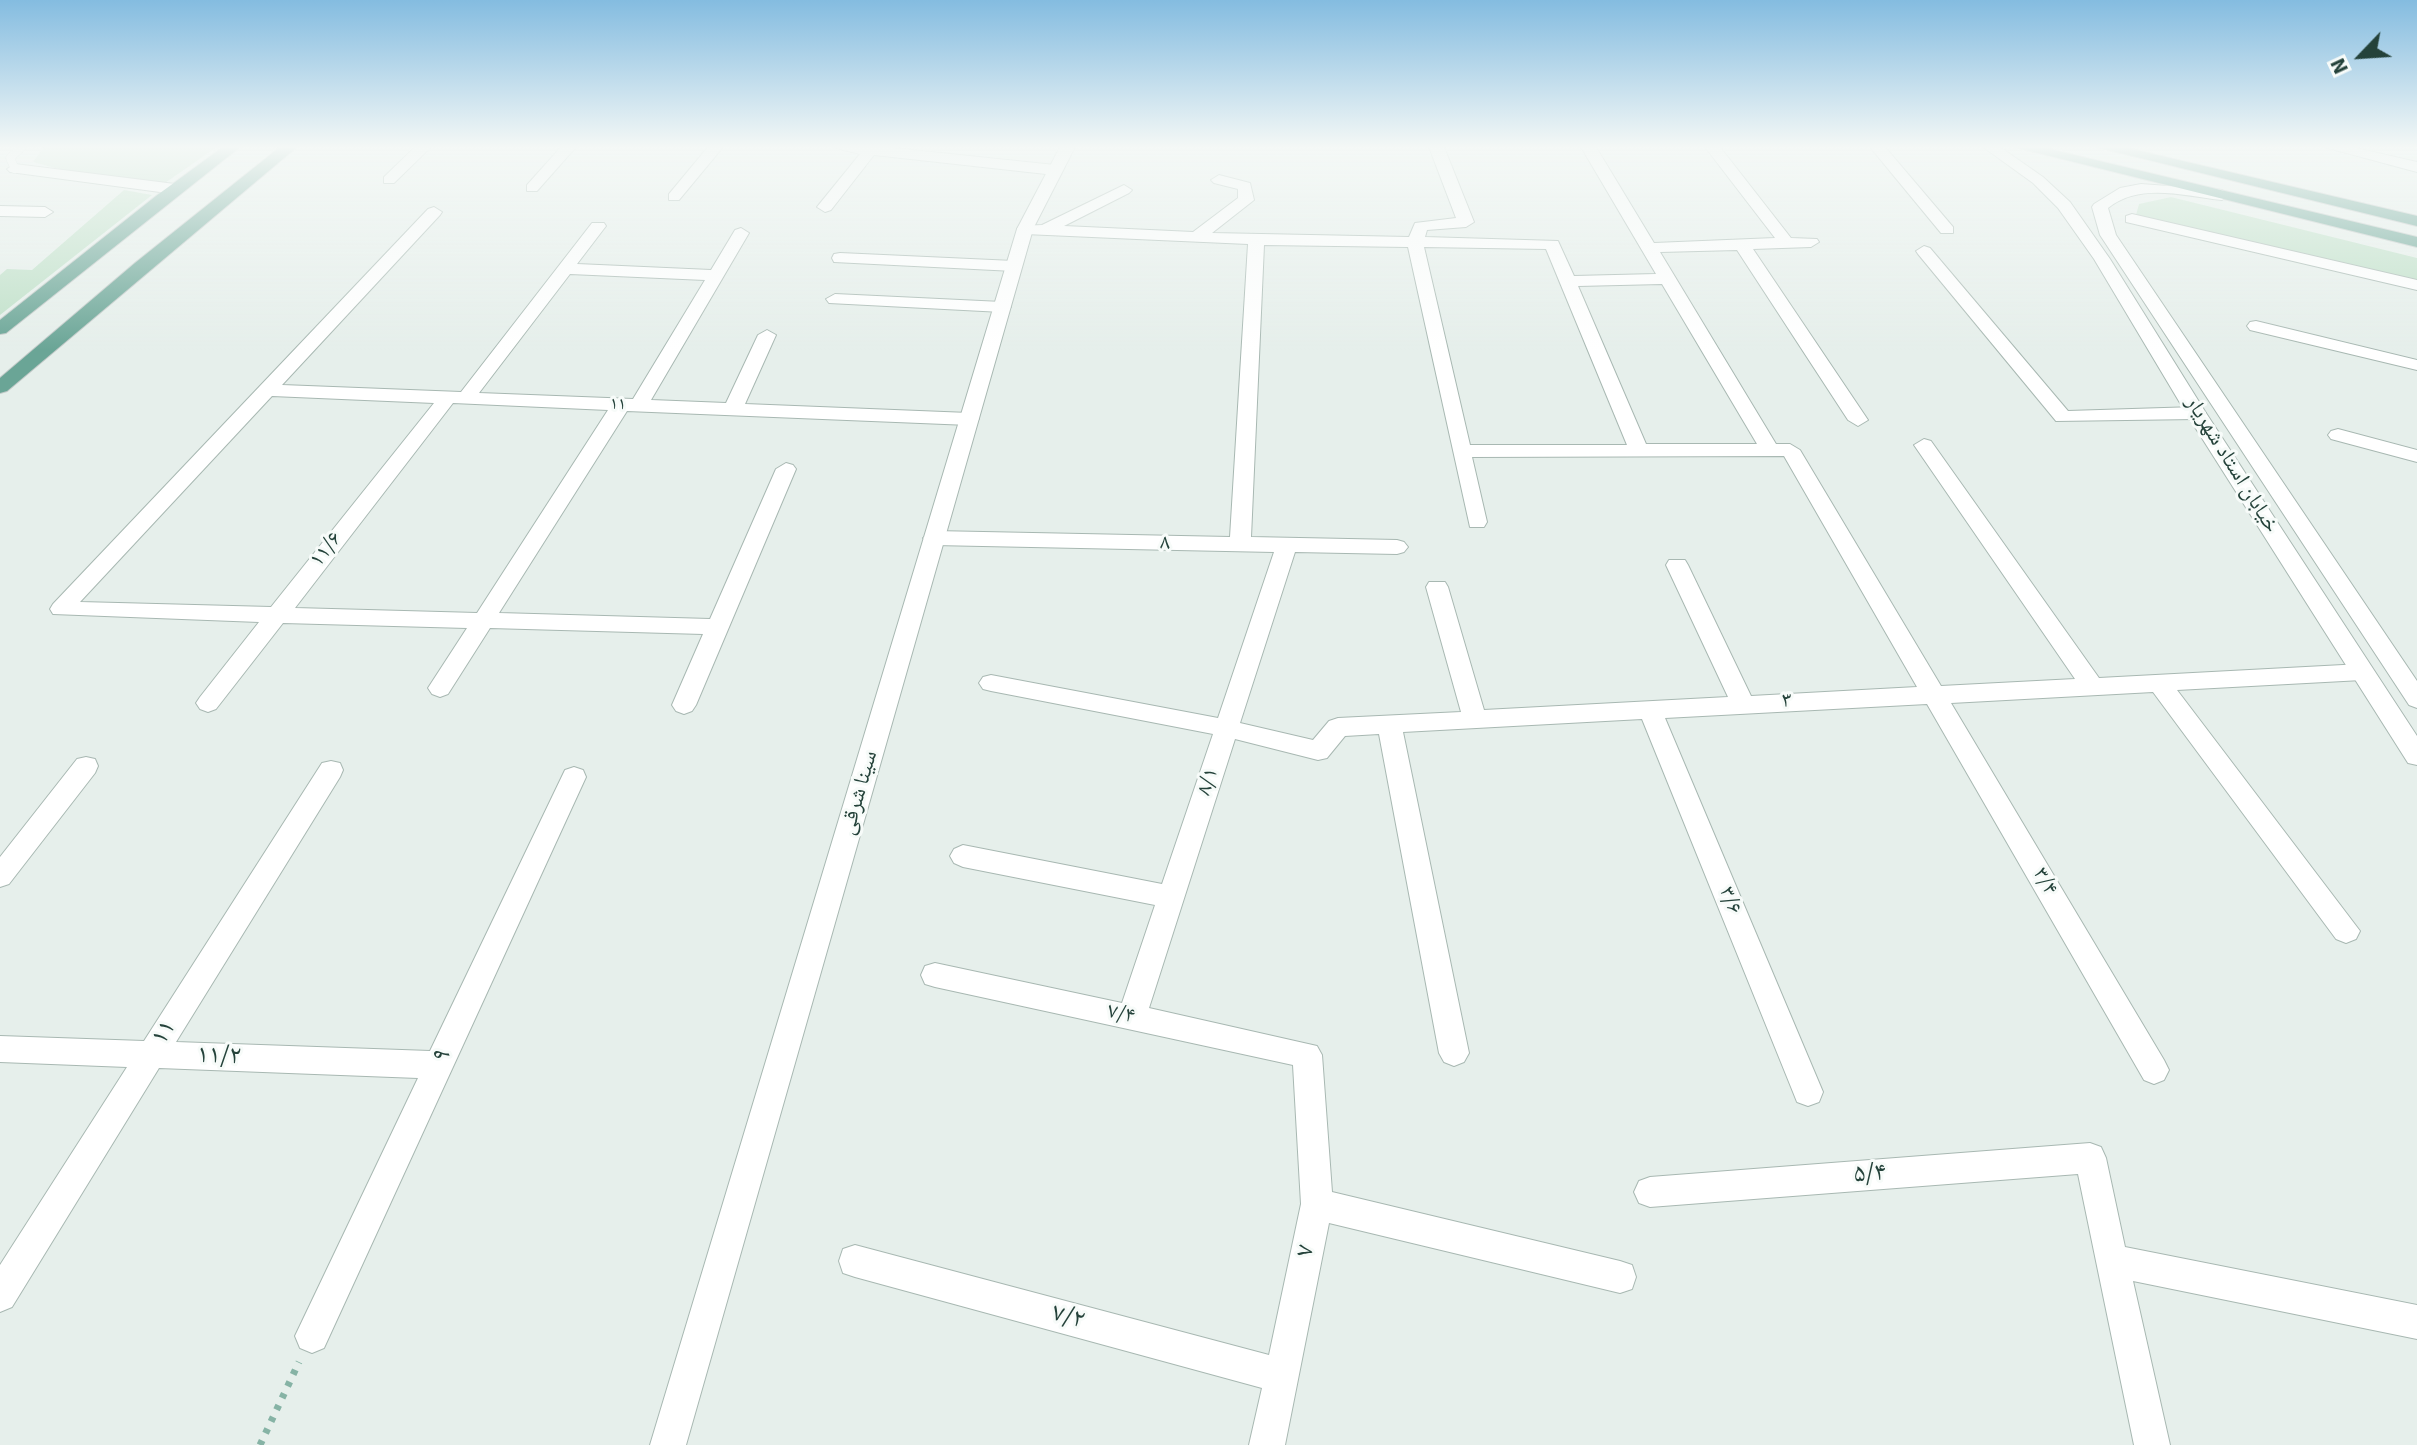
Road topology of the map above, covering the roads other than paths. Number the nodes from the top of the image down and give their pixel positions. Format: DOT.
graph roads {
  1 [pos="143,214"];
  2 [pos="204,214"];
  3 [pos="432,214"];
  4 [pos="1040,214"];
  5 [pos="1068,214"];
  6 [pos="1227,214"];
  7 [pos="1463,214"];
  8 [pos="1628,214"];
  9 [pos="1765,214"];
  10 [pos="1934,214"];
  11 [pos="2071,214"];
  12 [pos="2102,214"];
  13 [pos="2303,214"];
  14 [pos="2389,214"];
  15 [pos="2132,219"];
  16 [pos="2417,221"];
  17 [pos="598,226"];
  18 [pos="1035,229"];
  19 [pos="1947,230"];
  20 [pos="741,233"];
  21 [pos="1197,237"];
  22 [pos="1256,240"];
  23 [pos="1415,242"];
  24 [pos="1811,242"];
  25 [pos="2417,242"];
  26 [pos="1787,243"];
  27 [pos="1741,244"];
  28 [pos="1648,248"];
  29 [pos="1924,251"];
  30 [pos="840,258"];
  31 [pos="1014,266"];
  32 [pos="565,269"];
  33 [pos="716,275"];
  34 [pos="1667,279"];
  35 [pos="1568,281"];
  36 [pos="2417,285"];
  37 [pos="835,299"];
  38 [pos="1002,307"];
  39 [pos="2256,326"];
  40 [pos="0,329"];
  41 [pos="767,335"];
  42 [pos="2417,365"];
  43 [pos="0,387"];
  44 [pos="266,390"];
  45 [pos="456,398"];
  46 [pos="630,405"];
  47 [pos="733,409"];
  48 [pos="2196,413"];
  49 [pos="969,419"];
  50 [pos="1858,420"];
  51 [pos="2338,435"];
  52 [pos="1924,445"];
  53 [pos="1639,450"];
  54 [pos="1780,450"];
  55 [pos="1462,451"];
  56 [pos="2417,456"];
  57 [pos="786,469"];
  58 [pos="1477,522"];
  59 [pos="934,538"];
  60 [pos="1240,546"];
  61 [pos="1286,547"];
  62 [pos="1397,547"];
  63 [pos="1677,565"];
  64 [pos="1437,587"];
  65 [pos="277,615"];
  66 [pos="483,620"];
  67 [pos="718,627"];
  68 [pos="2362,672"];
  69 [pos="2158,682"];
  70 [pos="991,683"];
  71 [pos="2092,685"];
  72 [pos="440,688"];
  73 [pos="1934,694"];
  74 [pos="2417,699"];
  75 [pos="208,703"];
  76 [pos="684,705"];
  77 [pos="1743,705"];
  78 [pos="1650,710"];
  79 [pos="1475,720"];
  80 [pos="1389,724"];
  81 [pos="1226,728"];
  82 [pos="2417,756"];
  83 [pos="86,766"];
  84 [pos="331,770"];
  85 [pos="574,777"];
  86 [pos="963,856"];
  87 [pos="0,876"];
  88 [pos="1171,897"];
  89 [pos="2346,931"];
  90 [pos="935,975"];
  91 [pos="1132,1017"];
  92 [pos="0,1049"];
  93 [pos="1454,1053"];
  94 [pos="151,1054"];
  95 [pos="1307,1055"];
  96 [pos="439,1065"];
  97 [pos="2154,1070"];
  98 [pos="1808,1092"];
  99 [pos="1650,1192"];
  100 [pos="1317,1204"];
  101 [pos="855,1261"];
  102 [pos="2113,1261"];
  103 [pos="1620,1277"];
  104 [pos="0,1295"];
  105 [pos="2417,1322"];
  106 [pos="312,1336"];
  107 [pos="1282,1376"];
  108 [pos="668,1445"];
  109 [pos="1267,1445"];
  110 [pos="2152,1445"];
  1 -- 40 [label="main road"];
  2 -- 43 [label="main road"];
  3 -- 44 [label="street"];
  4 -- 18 [label="street, سینا شرقی"];
  5 -- 18 [label="street"];
  6 -- 21 [label="street"];
  7 -- 23 [label="street"];
  8 -- 28 [label="street, ۳/۴"];
  9 -- 26 [label="street"];
  10 -- 19 [label="street"];
  11 -- 48 [label="street, خیابان استاد شهریار"];
  12 -- 74 [label="street, خیابان استاد شهریار"];
  13 -- 25 [label="main road"];
  14 -- 16 [label="main road"];
  15 -- 36 [label="street"];
  17 -- 32 [label="street, ۱۱/۶"];
  18 -- 21 [label="street"];
  18 -- 31 [label="street, سینا شرقی"];
  20 -- 33 [label="street"];
  21 -- 22 [label="street"];
  22 -- 23 [label="street"];
  22 -- 60 [label="street"];
  23 -- 35 [label="street"];
  23 -- 55 [label="street"];
  24 -- 26 [label="street"];
  26 -- 27 [label="street"];
  27 -- 28 [label="street"];
  27 -- 50 [label="street"];
  28 -- 34 [label="street, ۳/۴"];
  29 -- 48 [label="street"];
  30 -- 31 [label="street"];
  31 -- 38 [label="street, سینا شرقی"];
  32 -- 33 [label="street"];
  32 -- 45 [label="street, ۱۱/۶"];
  33 -- 46 [label="street"];
  34 -- 35 [label="street"];
  34 -- 54 [label="street, ۳/۴"];
  35 -- 53 [label="street"];
  37 -- 38 [label="street"];
  38 -- 49 [label="street, سینا شرقی"];
  39 -- 42 [label="street"];
  41 -- 47 [label="street"];
  44 -- 45 [label="street, ۱۱"];
  44 -- 65 [label="street"];
  45 -- 46 [label="street, ۱۱"];
  45 -- 65 [label="street, ۱۱/۶"];
  46 -- 47 [label="street, ۱۱"];
  46 -- 66 [label="street"];
  47 -- 49 [label="street, ۱۱"];
  48 -- 68 [label="street, خیابان استاد شهریار"];
  49 -- 59 [label="street, سینا شرقی"];
  51 -- 56 [label="street"];
  52 -- 71 [label="street"];
  53 -- 54 [label="street"];
  53 -- 55 [label="street"];
  54 -- 73 [label="street, ۳/۴"];
  55 -- 58 [label="street"];
  57 -- 67 [label="street"];
  59 -- 60 [label="street, ۸"];
  59 -- 108 [label="street, سینا شرقی"];
  60 -- 61 [label="street, ۸"];
  61 -- 62 [label="street, ۸"];
  61 -- 81 [label="street, ۸/۱"];
  63 -- 77 [label="street"];
  64 -- 79 [label="street"];
  65 -- 66 [label="street"];
  65 -- 75 [label="street, ۱۱/۶"];
  66 -- 67 [label="street"];
  66 -- 72 [label="street"];
  67 -- 76 [label="street"];
  68 -- 69 [label="street, ۳"];
  68 -- 82 [label="street, خیابان استاد شهریار"];
  69 -- 71 [label="street, ۳"];
  69 -- 89 [label="street"];
  70 -- 81 [label="street"];
  71 -- 73 [label="street, ۳"];
  73 -- 77 [label="street, ۳"];
  73 -- 97 [label="street, ۳/۴"];
  77 -- 78 [label="street, ۳"];
  78 -- 79 [label="street, ۳"];
  78 -- 98 [label="street, ۳/۶"];
  79 -- 80 [label="street, ۳"];
  80 -- 81 [label="street, ۳"];
  80 -- 93 [label="street"];
  81 -- 88 [label="street, ۸/۱"];
  83 -- 87 [label="street"];
  84 -- 94 [label="street, ۱۱"];
  85 -- 96 [label="street, ۹"];
  86 -- 88 [label="street"];
  88 -- 91 [label="street, ۸/۱"];
  90 -- 91 [label="street, ۷/۴"];
  91 -- 95 [label="street, ۷/۴"];
  92 -- 94 [label="street, ۱۱/۲"];
  94 -- 96 [label="street, ۱۱/۲"];
  94 -- 104 [label="street, ۱۱"];
  95 -- 100 [label="street, ۷"];
  96 -- 106 [label="street, ۹"];
  99 -- 102 [label="street, ۵/۴"];
  100 -- 103 [label="street"];
  100 -- 107 [label="street, ۷"];
  101 -- 107 [label="street, ۷/۲"];
  102 -- 105 [label="street"];
  102 -- 110 [label="street"];
  107 -- 109 [label="street, ۷"];
}
